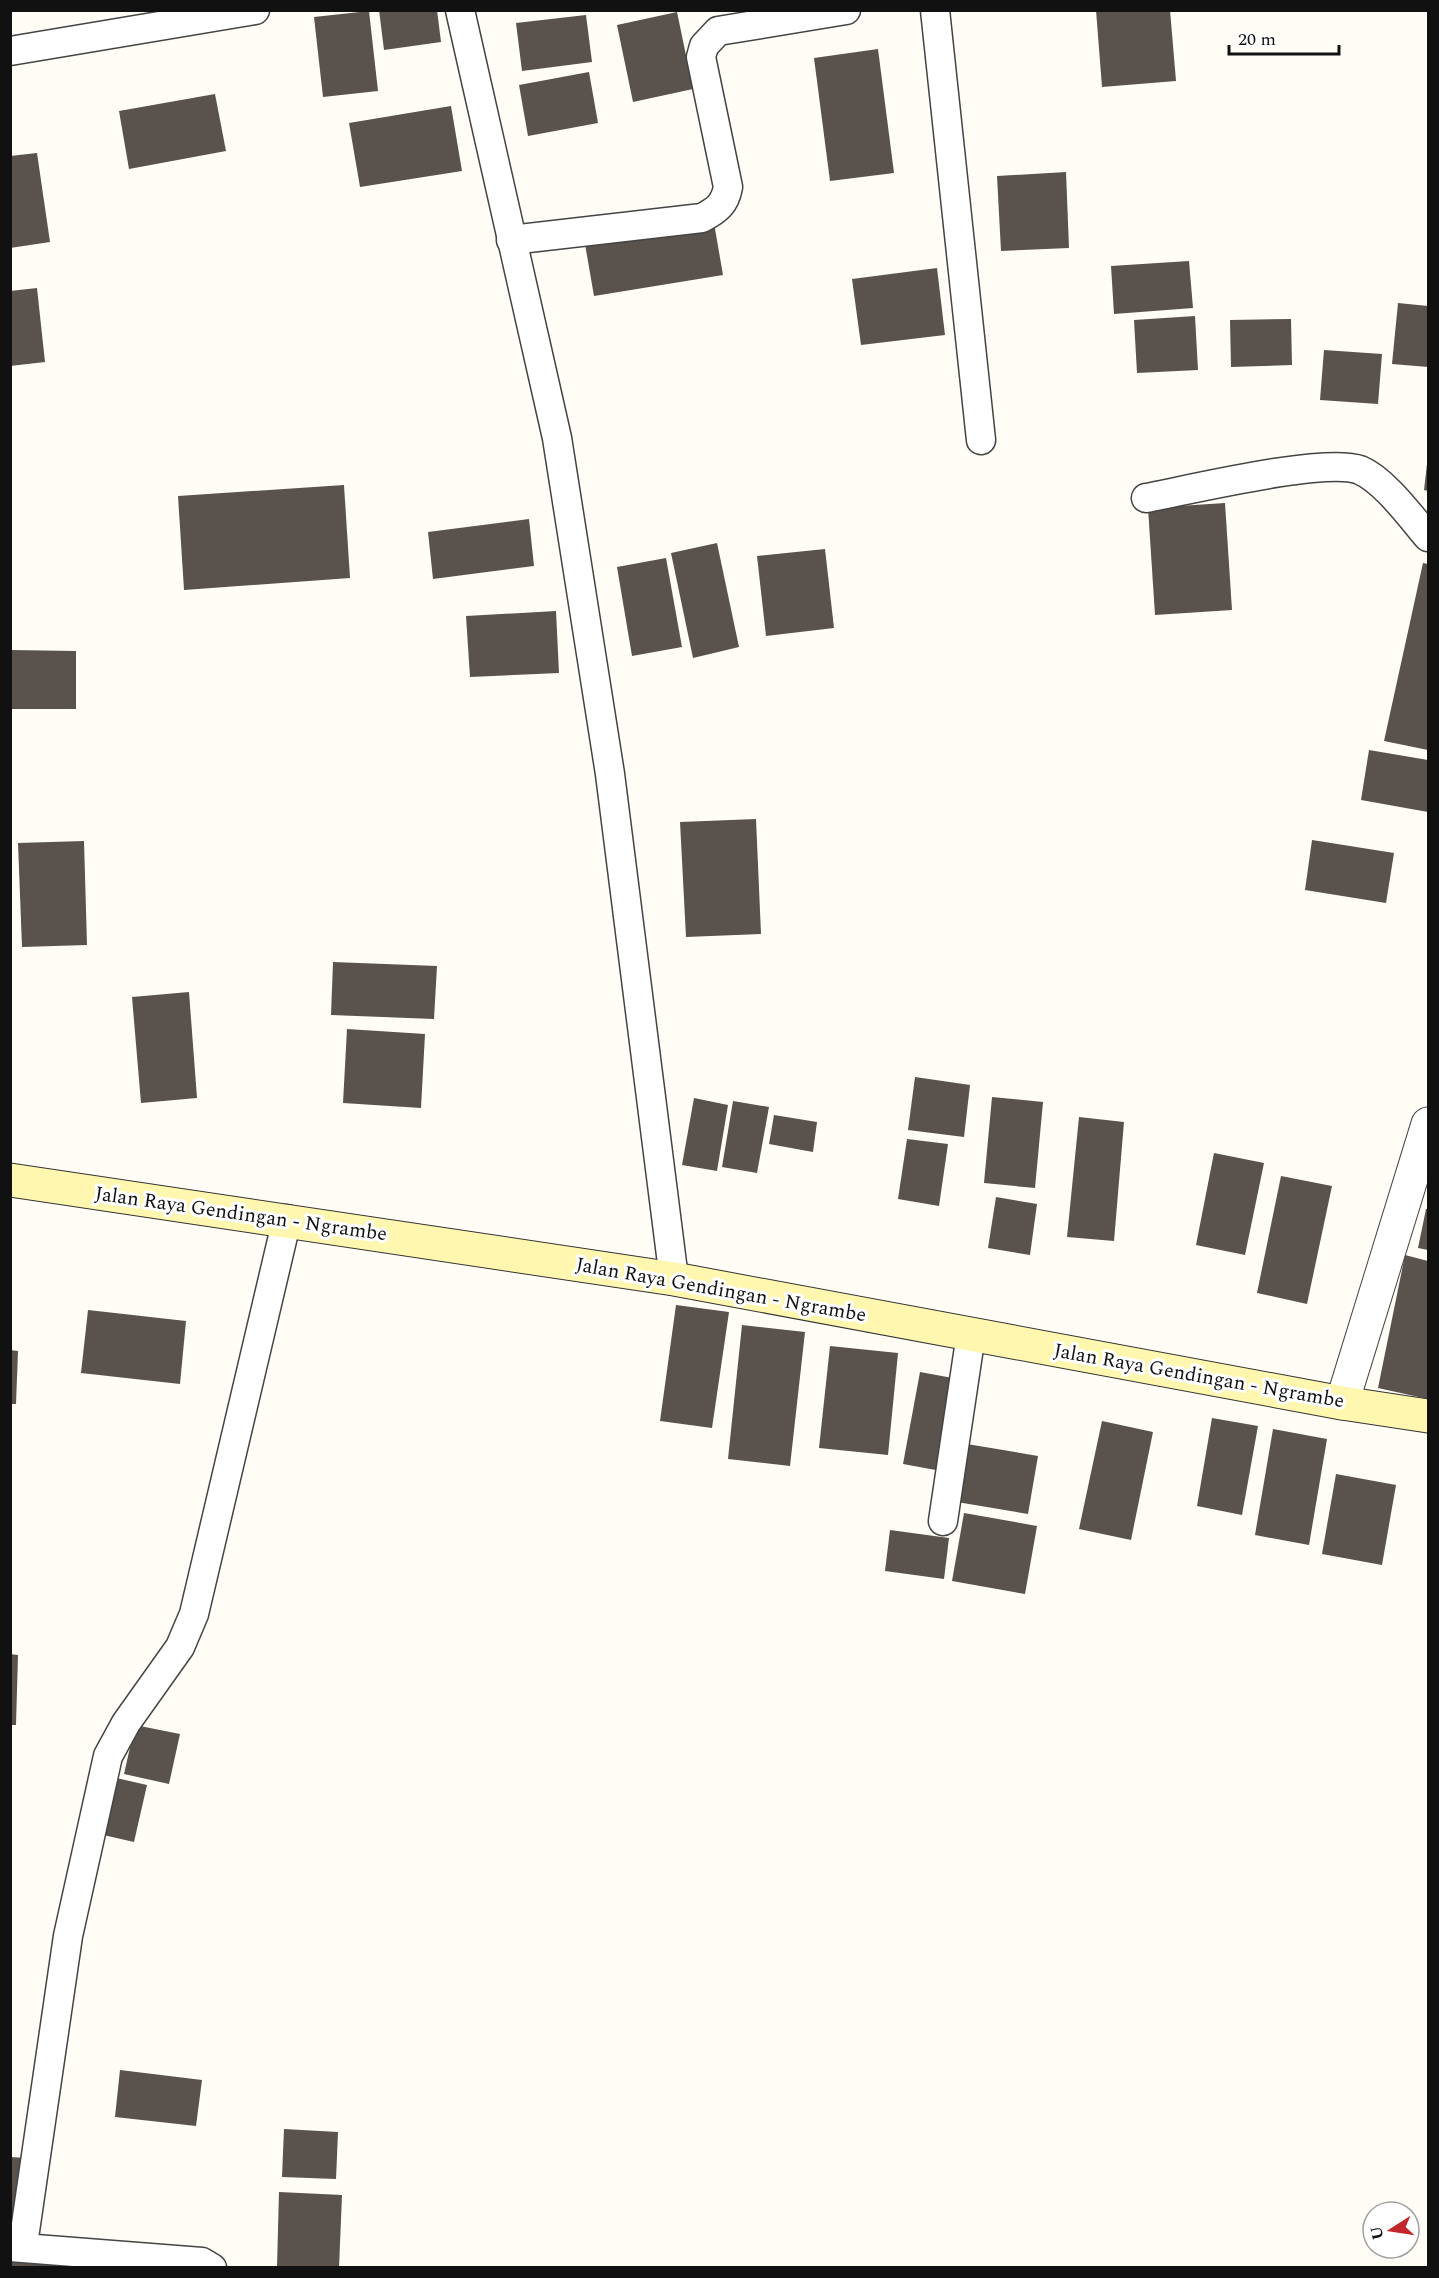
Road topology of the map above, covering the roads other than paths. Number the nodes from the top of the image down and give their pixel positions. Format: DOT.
graph roads {
  1 [pos="255,10"];
  2 [pos="460,10"];
  3 [pos="846,10"];
  4 [pos="935,10"];
  5 [pos="10,51"];
  6 [pos="511,240"];
  7 [pos="981,440"];
  8 [pos="1146,498"];
  9 [pos="1428,537"];
  10 [pos="1428,1124"];
  11 [pos="10,1180"];
  12 [pos="287,1220"];
  13 [pos="674,1280"];
  14 [pos="971,1334"];
  15 [pos="1342,1403"];
  16 [pos="1428,1416"];
  17 [pos="943,1521"];
  18 [pos="10,2246"];
  19 [pos="212,2268"];
  1 -- 5 [label="street"];
  2 -- 6 [label="street"];
  3 -- 6 [label="street"];
  4 -- 7 [label="street"];
  6 -- 13 [label="street"];
  8 -- 9 [label="street"];
  10 -- 15 [label="street"];
  11 -- 12 [label="main road, Jalan Raya Gendingan - Ngrambe"];
  12 -- 13 [label="main road, Jalan Raya Gendingan - Ngrambe"];
  12 -- 18 [label="street"];
  13 -- 14 [label="main road, Jalan Raya Gendingan - Ngrambe"];
  14 -- 15 [label="main road, Jalan Raya Gendingan - Ngrambe"];
  14 -- 17 [label="street"];
  15 -- 16 [label="main road, Jalan Raya Gendingan - Ngrambe"];
  18 -- 19 [label="street"];
}
